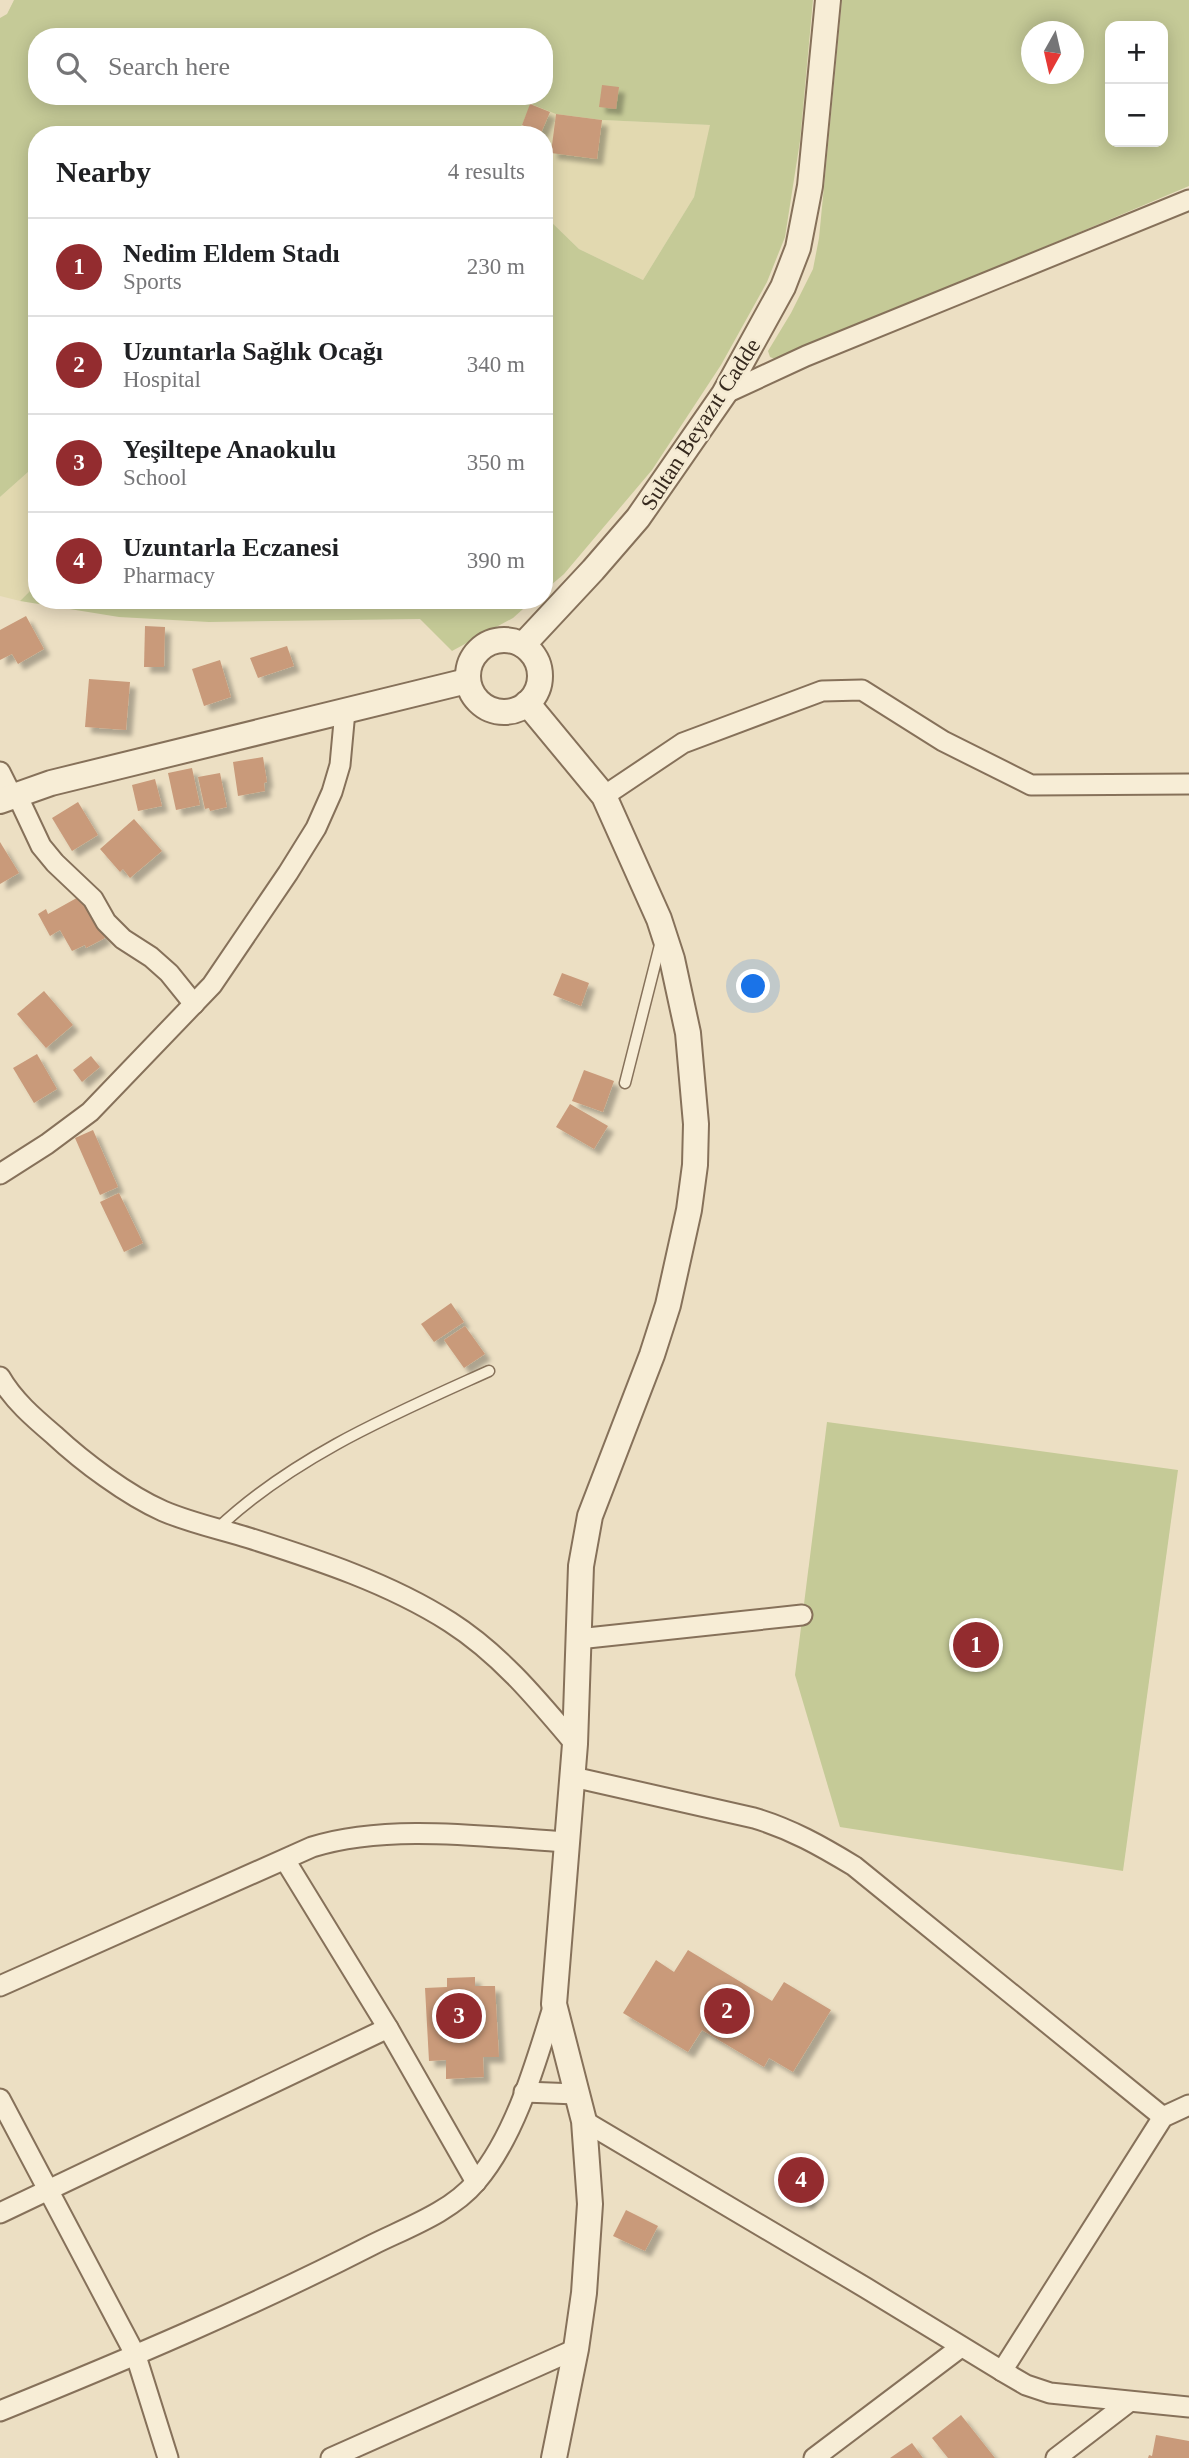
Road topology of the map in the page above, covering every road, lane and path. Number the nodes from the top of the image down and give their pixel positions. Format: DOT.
graph roads {
  1 [pos="828,0"];
  2 [pos="1189,200"];
  3 [pos="724,394"];
  4 [pos="523,645"];
  5 [pos="467,681"];
  6 [pos="527,703"];
  7 [pos="345,712"];
  8 [pos="0,772"];
  9 [pos="1189,784"];
  10 [pos="604,796"];
  11 [pos="10,797"];
  12 [pos="663,931"];
  13 [pos="194,1004"];
  14 [pos="625,1083"];
  15 [pos="0,1174"];
  16 [pos="489,1371"];
  17 [pos="0,1377"];
  18 [pos="217,1529"];
  19 [pos="802,1615"];
  20 [pos="578,1639"];
  21 [pos="575,1744"];
  22 [pos="573,1777"];
  23 [pos="566,1842"];
  24 [pos="285,1860"];
  25 [pos="0,1986"];
  26 [pos="554,2004"];
  27 [pos="388,2028"];
  28 [pos="524,2092"];
  29 [pos="578,2094"];
  30 [pos="0,2099"];
  31 [pos="1189,2105"];
  32 [pos="1163,2117"];
  33 [pos="584,2122"];
  34 [pos="476,2182"];
  35 [pos="49,2190"];
  36 [pos="0,2213"];
  37 [pos="961,2347"];
  38 [pos="576,2348"];
  39 [pos="136,2356"];
  40 [pos="1002,2371"];
  41 [pos="1129,2402"];
  42 [pos="1189,2407"];
  43 [pos="0,2411"];
  44 [pos="168,2458"];
  45 [pos="331,2458"];
  46 [pos="554,2458"];
  47 [pos="814,2458"];
  48 [pos="1056,2458"];
  1 -- 3 [label="street, Sultan Beyazıt Cadde"];
  2 -- 3 [label="street"];
  3 -- 4 [label="street, Sultan Beyazıt Cadde"];
  4 -- 5 [label="street"];
  4 -- 6 [label="street"];
  5 -- 6 [label="street"];
  5 -- 7 [label="street"];
  6 -- 10 [label="street"];
  7 -- 11 [label="street"];
  7 -- 13 [label="street"];
  8 -- 11 [label="street"];
  9 -- 10 [label="street"];
  10 -- 12 [label="street"];
  11 -- 13 [label="street"];
  12 -- 14 [label="lane"];
  12 -- 20 [label="street"];
  13 -- 15 [label="street"];
  16 -- 18 [label="lane"];
  17 -- 18 [label="street"];
  18 -- 21 [label="street"];
  19 -- 20 [label="street"];
  20 -- 21 [label="street"];
  21 -- 22 [label="street"];
  22 -- 23 [label="street"];
  22 -- 32 [label="street"];
  23 -- 24 [label="street"];
  23 -- 26 [label="street"];
  24 -- 25 [label="street"];
  24 -- 27 [label="street"];
  26 -- 28 [label="street"];
  26 -- 29 [label="street"];
  27 -- 34 [label="street"];
  27 -- 35 [label="street"];
  28 -- 29 [label="street"];
  28 -- 34 [label="street"];
  29 -- 33 [label="street"];
  30 -- 35 [label="street"];
  31 -- 32 [label="street"];
  32 -- 40 [label="street"];
  33 -- 37 [label="street"];
  33 -- 38 [label="street"];
  34 -- 39 [label="street"];
  35 -- 36 [label="street"];
  35 -- 39 [label="street"];
  37 -- 40 [label="street"];
  37 -- 47 [label="street"];
  38 -- 45 [label="street"];
  38 -- 46 [label="street"];
  39 -- 43 [label="street"];
  39 -- 44 [label="street"];
  40 -- 41 [label="street"];
  41 -- 42 [label="street"];
  41 -- 48 [label="street"];
}
